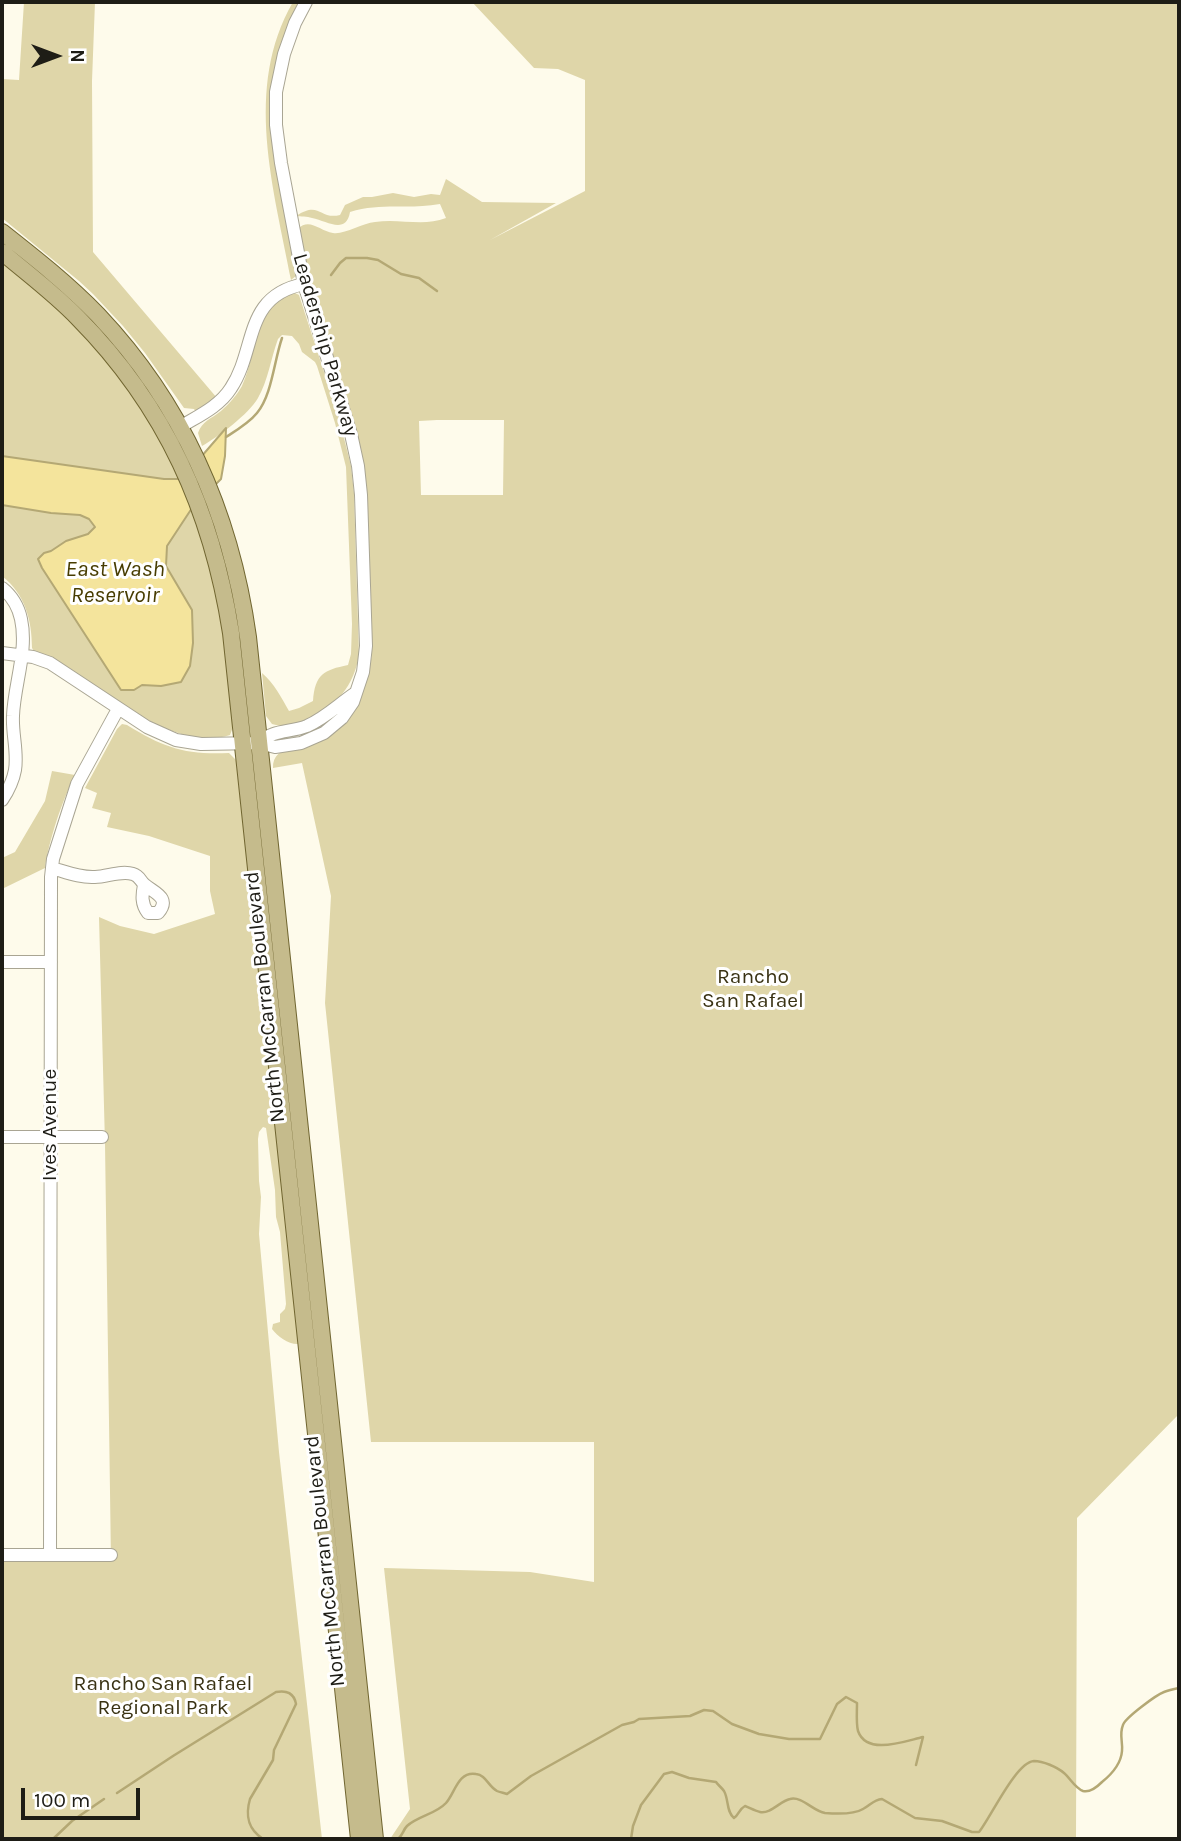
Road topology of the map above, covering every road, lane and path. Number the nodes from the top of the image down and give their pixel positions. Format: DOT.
graph roads {
  1 [pos="306,2"];
  2 [pos="2,232"];
  3 [pos="2,252"];
  4 [pos="304,284"];
  5 [pos="173,431"];
  6 [pos="2,588"];
  7 [pos="2,653"];
  8 [pos="21,655"];
  9 [pos="118,709"];
  10 [pos="251,743"];
  11 [pos="2,800"];
  12 [pos="52,867"];
  13 [pos="144,885"];
  14 [pos="2,962"];
  15 [pos="51,962"];
  16 [pos="2,1137"];
  17 [pos="50,1137"];
  18 [pos="102,1137"];
  19 [pos="2,1555"];
  20 [pos="50,1555"];
  21 [pos="111,1555"];
  22 [pos="362,1792"];
  23 [pos="359,1839"];
  24 [pos="375,1839"];
  1 -- 4 [label="street, Leadership Parkway"];
  2 -- 5 [label="main road, North McCarran Boulevard"];
  3 -- 5 [label="main road"];
  4 -- 5 [label="street"];
  4 -- 10 [label="street, Leadership Parkway"];
  5 -- 10 [label="main road, North McCarran Boulevard"];
  5 -- 10 [label="main road, North McCarran Boulevard"];
  6 -- 8 [label="street"];
  7 -- 8 [label="street"];
  8 -- 9 [label="street"];
  8 -- 11 [label="street"];
  9 -- 10 [label="street"];
  9 -- 12 [label="street, Ives Avenue"];
  10 -- 22 [label="main road, North McCarran Boulevard"];
  12 -- 13 [label="street"];
  12 -- 15 [label="street, Ives Avenue"];
  14 -- 15 [label="street"];
  15 -- 17 [label="street, Ives Avenue"];
  16 -- 17 [label="street"];
  17 -- 18 [label="street"];
  17 -- 20 [label="street, Ives Avenue"];
  19 -- 20 [label="street"];
  20 -- 21 [label="street"];
  22 -- 23 [label="main road, North McCarran Boulevard"];
  22 -- 24 [label="main road, North McCarran Boulevard"];
}
